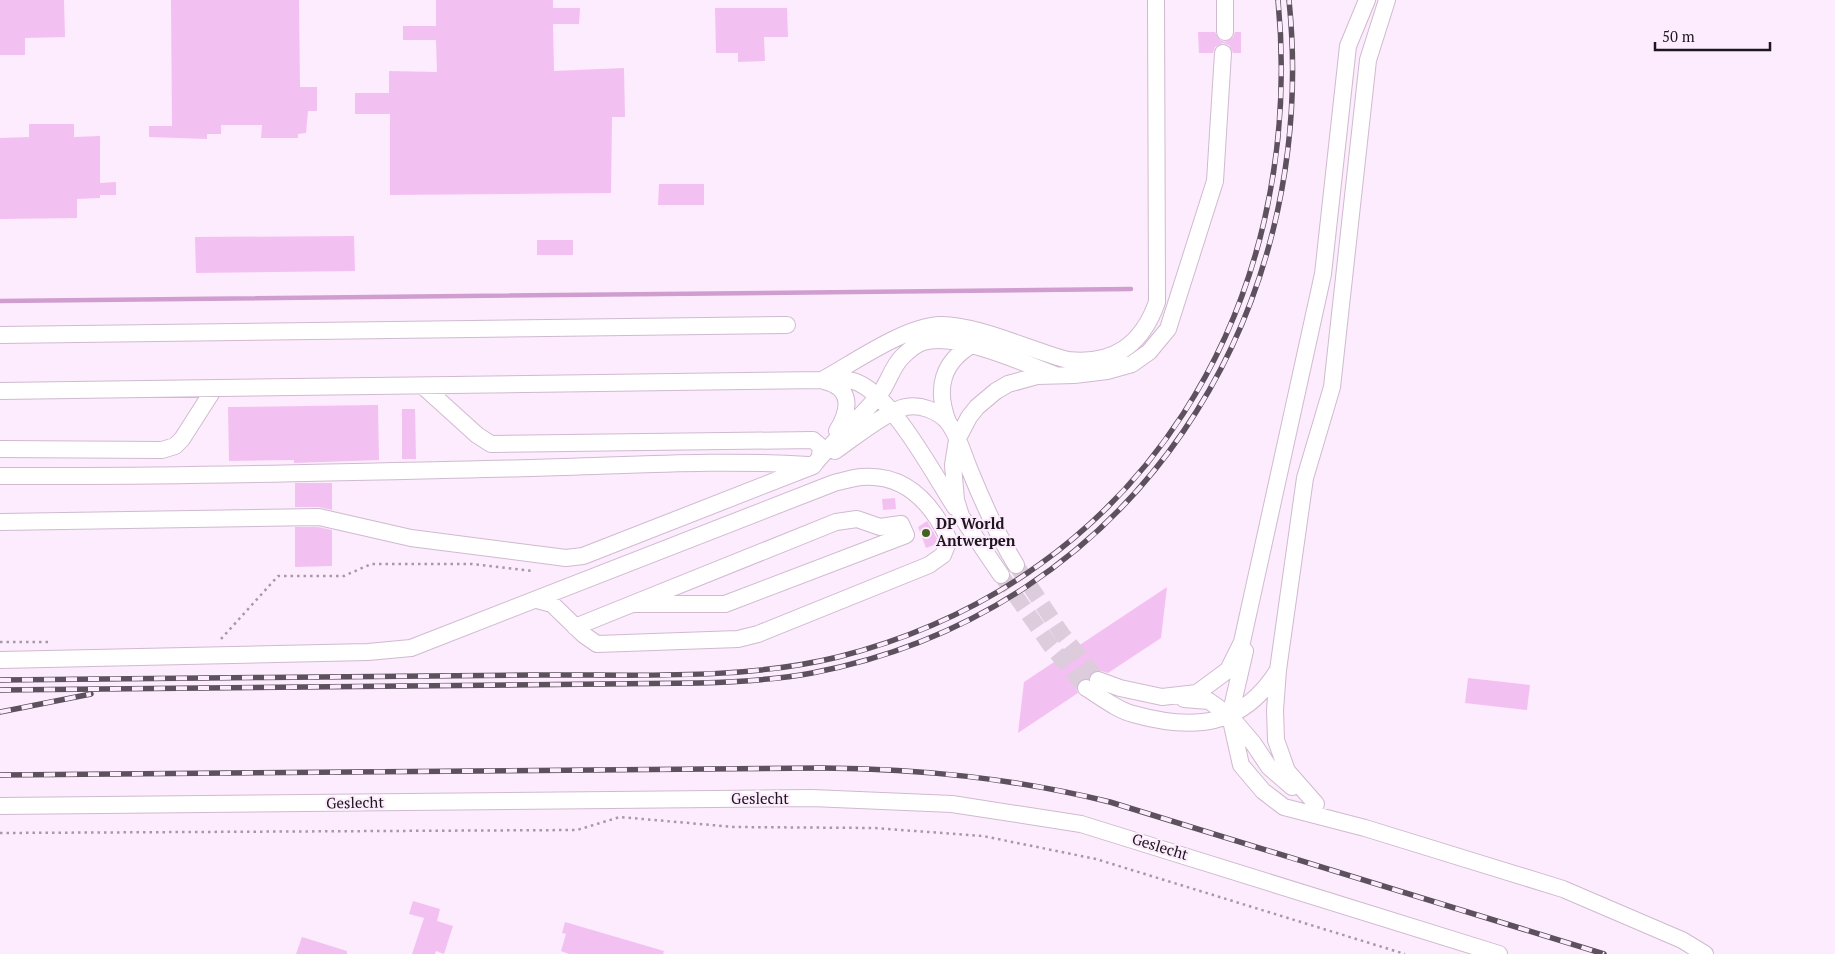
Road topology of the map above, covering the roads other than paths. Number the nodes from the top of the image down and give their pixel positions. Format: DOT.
graph roads {
  1 [pos="1156,0"];
  2 [pos="1225,0"];
  3 [pos="1367,0"];
  4 [pos="1387,0"];
  5 [pos="1225,32"];
  6 [pos="1224,53"];
  7 [pos="787,325"];
  8 [pos="0,335"];
  9 [pos="999,338"];
  10 [pos="971,345"];
  11 [pos="1055,375"];
  12 [pos="822,380"];
  13 [pos="424,387"];
  14 [pos="214,389"];
  15 [pos="0,391"];
  16 [pos="879,396"];
  17 [pos="892,412"];
  18 [pos="948,422"];
  19 [pos="957,440"];
  20 [pos="0,449"];
  21 [pos="821,456"];
  22 [pos="0,476"];
  23 [pos="961,516"];
  24 [pos="0,522"];
  25 [pos="1016,565"];
  26 [pos="1258,569"];
  27 [pos="1002,575"];
  28 [pos="536,600"];
  29 [pos="635,604"];
  30 [pos="575,627"];
  31 [pos="0,660"];
  32 [pos="1278,670"];
  33 [pos="1162,697"];
  34 [pos="1230,716"];
  35 [pos="1316,804"];
  36 [pos="0,806"];
  37 [pos="1366,828"];
  38 [pos="1499,954"];
  39 [pos="1705,954"];
  1 -- 9 [label="street"];
  2 -- 5 [label="street"];
  3 -- 26 [label="street"];
  4 -- 32 [label="street"];
  6 -- 11 [label="street"];
  7 -- 8 [label="street"];
  9 -- 10 [label="street"];
  9 -- 12 [label="street"];
  10 -- 11 [label="street"];
  10 -- 16 [label="street"];
  10 -- 18 [label="street"];
  11 -- 19 [label="street"];
  12 -- 13 [label="street"];
  12 -- 16 [label="street"];
  12 -- 21 [label="street"];
  13 -- 14 [label="street"];
  13 -- 21 [label="street"];
  14 -- 15 [label="street"];
  14 -- 20 [label="street"];
  16 -- 17 [label="street"];
  16 -- 21 [label="street"];
  17 -- 18 [label="street"];
  17 -- 21 [label="street"];
  17 -- 23 [label="street"];
  18 -- 19 [label="street"];
  19 -- 23 [label="street"];
  19 -- 25 [label="street"];
  21 -- 22 [label="street"];
  21 -- 24 [label="street"];
  23 -- 27 [label="street"];
  26 -- 33 [label="street"];
  26 -- 34 [label="street"];
  28 -- 30 [label="street"];
  28 -- 30 [label="street"];
  28 -- 31 [label="street"];
  29 -- 29 [label="street"];
  29 -- 30 [label="street"];
  32 -- 34 [label="street"];
  32 -- 35 [label="street"];
  33 -- 34 [label="street"];
  33 -- 34 [label="street"];
  34 -- 35 [label="street"];
  34 -- 37 [label="street"];
  35 -- 37 [label="street"];
  36 -- 38 [label="street, Geslecht"];
  37 -- 39 [label="street"];
}
